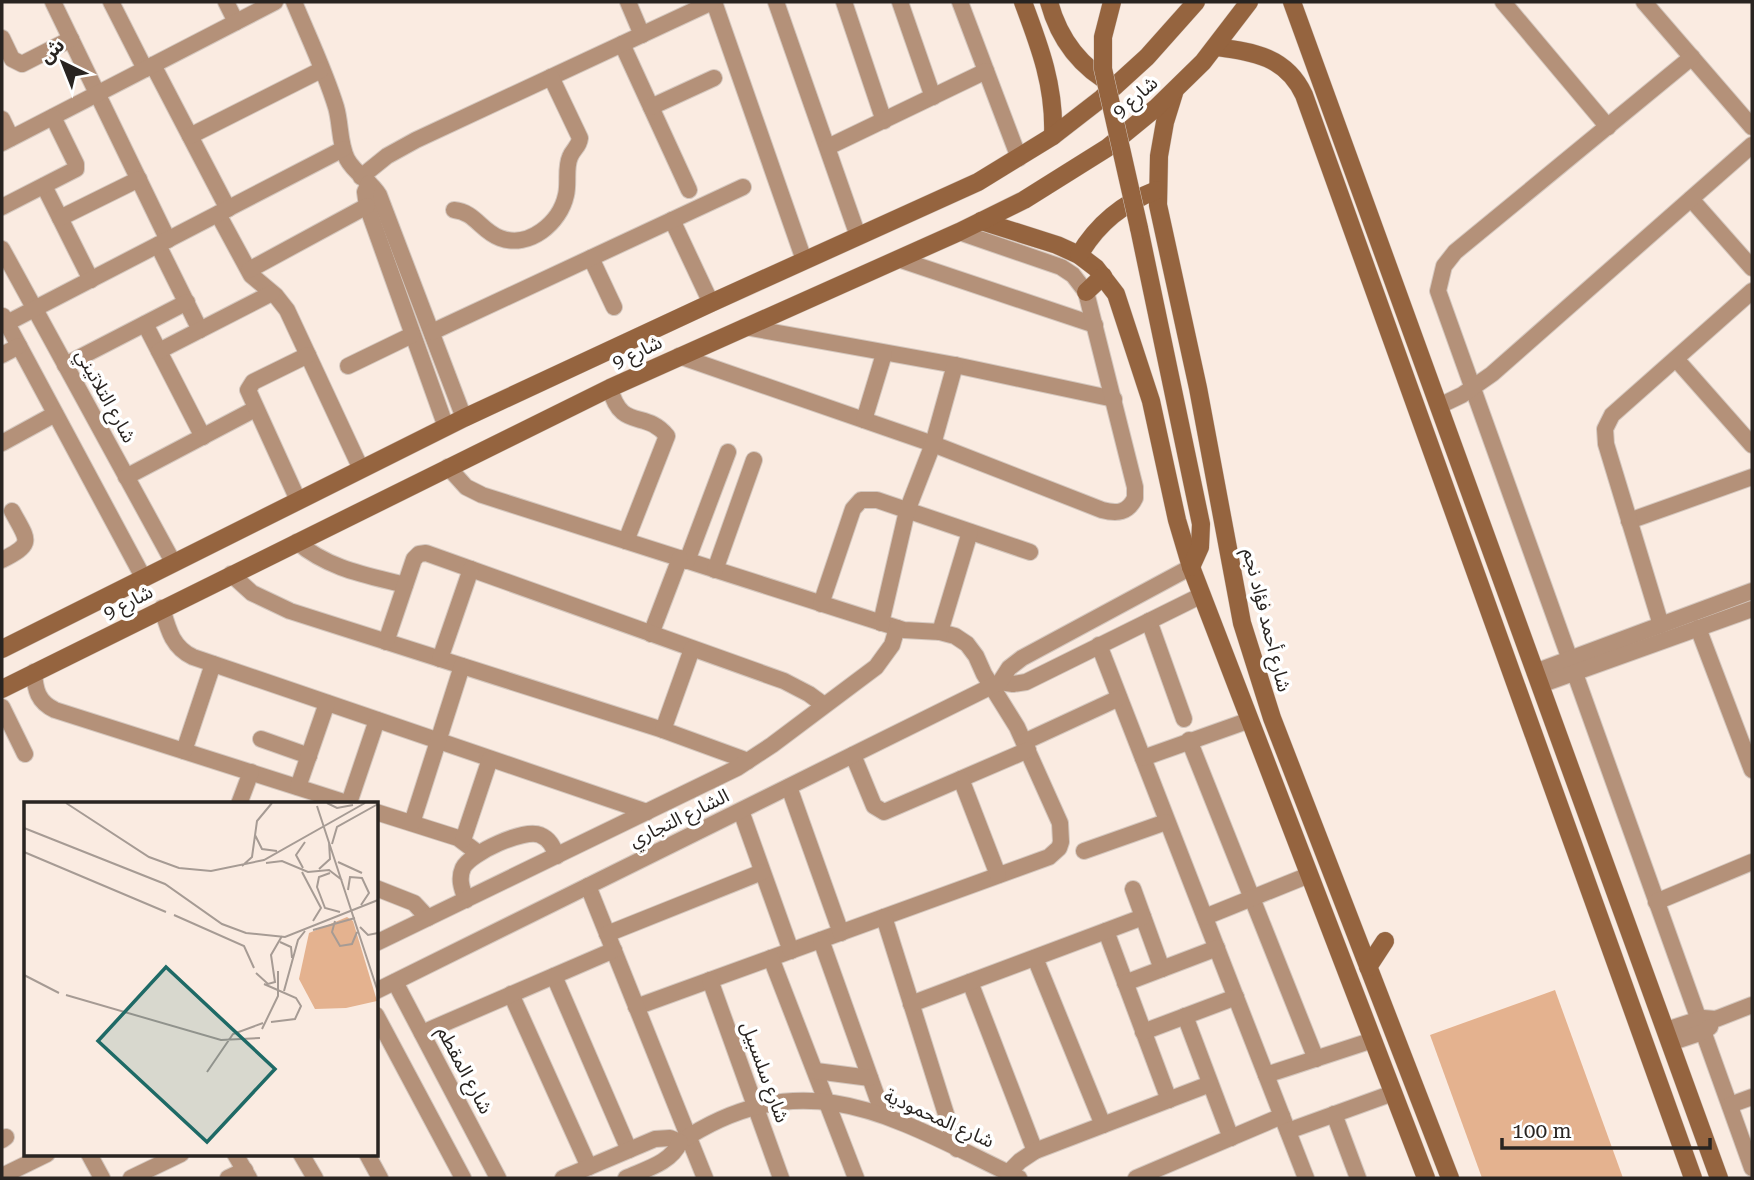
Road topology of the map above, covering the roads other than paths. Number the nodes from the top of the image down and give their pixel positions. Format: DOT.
graph roads {
  1 [pos="53,2"];
  2 [pos="111,2"];
  3 [pos="226,2"];
  4 [pos="275,2"];
  5 [pos="294,2"];
  6 [pos="628,2"];
  7 [pos="713,2"];
  8 [pos="776,2"];
  9 [pos="844,2"];
  10 [pos="900,2"];
  11 [pos="960,2"];
  12 [pos="1023,2"];
  13 [pos="1049,2"];
  14 [pos="1112,2"];
  15 [pos="1196,2"];
  16 [pos="1249,2"];
  17 [pos="1292,2"];
  18 [pos="1503,2"];
  19 [pos="1644,2"];
  20 [pos="236,22"];
  21 [pos="642,35"];
  22 [pos="2,38"];
  23 [pos="71,39"];
  24 [pos="622,44"];
  25 [pos="1216,47"];
  26 [pos="1692,57"];
  27 [pos="149,67"];
  28 [pos="321,70"];
  29 [pos="986,71"];
  30 [pos="551,77"];
  31 [pos="714,78"];
  32 [pos="1115,86"];
  33 [pos="1175,90"];
  34 [pos="98,93"];
  35 [pos="933,97"];
  36 [pos="651,107"];
  37 [pos="53,117"];
  38 [pos="2,119"];
  39 [pos="884,121"];
  40 [pos="1608,127"];
  41 [pos="1752,127"];
  42 [pos="190,136"];
  43 [pos="1053,136"];
  44 [pos="7,141"];
  45 [pos="1752,145"];
  46 [pos="828,147"];
  47 [pos="343,149"];
  48 [pos="1019,158"];
  49 [pos="1348,158"];
  50 [pos="1329,164"];
  51 [pos="139,179"];
  52 [pos="365,180"];
  53 [pos="44,186"];
  54 [pos="743,187"];
  55 [pos="689,190"];
  56 [pos="1157,190"];
  57 [pos="1691,199"];
  58 [pos="368,206"];
  59 [pos="2,207"];
  60 [pos="454,210"];
  61 [pos="223,212"];
  62 [pos="60,218"];
  63 [pos="672,220"];
  64 [pos="981,221"];
  65 [pos="959,232"];
  66 [pos="858,236"];
  67 [pos="163,243"];
  68 [pos="2,249"];
  69 [pos="1079,255"];
  70 [pos="591,258"];
  71 [pos="898,259"];
  72 [pos="804,260"];
  73 [pos="1752,268"];
  74 [pos="249,270"];
  75 [pos="1103,276"];
  76 [pos="91,280"];
  77 [pos="1752,291"];
  78 [pos="1086,292"];
  79 [pos="272,293"];
  80 [pos="187,302"];
  81 [pos="710,303"];
  82 [pos="614,307"];
  83 [pos="34,309"];
  84 [pos="4,319"];
  85 [pos="145,324"];
  86 [pos="1095,325"];
  87 [pos="745,327"];
  88 [pos="201,330"];
  89 [pos="432,332"];
  90 [pos="412,335"];
  91 [pos="19,346"];
  92 [pos="159,351"];
  93 [pos="884,354"];
  94 [pos="2,355"];
  95 [pos="308,355"];
  96 [pos="679,356"];
  97 [pos="1676,359"];
  98 [pos="65,365"];
  99 [pos="955,365"];
  100 [pos="348,366"];
  101 [pos="610,388"];
  102 [pos="1472,388"];
  103 [pos="1114,399"];
  104 [pos="1438,406"];
  105 [pos="255,409"];
  106 [pos="55,414"];
  107 [pos="464,418"];
  108 [pos="864,420"];
  109 [pos="446,427"];
  110 [pos="203,437"];
  111 [pos="2,443"];
  112 [pos="933,444"];
  113 [pos="1752,444"];
  114 [pos="728,452"];
  115 [pos="754,460"];
  116 [pos="448,467"];
  117 [pos="361,469"];
  118 [pos="126,477"];
  119 [pos="1752,477"];
  120 [pos="298,500"];
  121 [pos="12,511"];
  122 [pos="907,511"];
  123 [pos="1629,521"];
  124 [pos="970,532"];
  125 [pos="626,541"];
  126 [pos="297,542"];
  127 [pos="1030,552"];
  128 [pos="684,559"];
  129 [pos="2,560"];
  130 [pos="173,562"];
  131 [pos="1191,567"];
  132 [pos="471,569"];
  133 [pos="716,570"];
  134 [pos="231,574"];
  135 [pos="143,577"];
  136 [pos="405,585"];
  137 [pos="1752,591"];
  138 [pos="1202,595"];
  139 [pos="821,604"];
  140 [pos="162,608"];
  141 [pos="1752,609"];
  142 [pos="1149,621"];
  143 [pos="889,625"];
  144 [pos="1661,625"];
  145 [pos="1698,628"];
  146 [pos="940,632"];
  147 [pos="651,634"];
  148 [pos="386,642"];
  149 [pos="1099,645"];
  150 [pos="2,649"];
  151 [pos="692,649"];
  152 [pos="440,659"];
  153 [pos="213,664"];
  154 [pos="462,666"];
  155 [pos="1571,666"];
  156 [pos="34,672"];
  157 [pos="1538,678"];
  158 [pos="996,684"];
  159 [pos="2,689"];
  160 [pos="1119,698"];
  161 [pos="327,703"];
  162 [pos="824,705"];
  163 [pos="2,707"];
  164 [pos="1184,719"];
  165 [pos="377,720"];
  166 [pos="1250,720"];
  167 [pos="663,730"];
  168 [pos="261,739"];
  169 [pos="1189,740"];
  170 [pos="438,741"];
  171 [pos="1026,746"];
  172 [pos="1748,746"];
  173 [pos="184,751"];
  174 [pos="25,754"];
  175 [pos="853,755"];
  176 [pos="309,756"];
  177 [pos="1143,758"];
  178 [pos="490,759"];
  179 [pos="748,761"];
  180 [pos="1752,769"];
  181 [pos="251,772"];
  182 [pos="961,779"];
  183 [pos="298,787"];
  184 [pos="789,787"];
  185 [pos="240,802"];
  186 [pos="343,802"];
  187 [pos="350,802"];
  188 [pos="741,811"];
  189 [pos="647,812"];
  190 [pos="378,813"];
  191 [pos="1166,822"];
  192 [pos="412,823"];
  193 [pos="463,840"];
  194 [pos="1084,851"];
  195 [pos="478,853"];
  196 [pos="557,856"];
  197 [pos="1752,862"];
  198 [pos="762,872"];
  199 [pos="998,875"];
  200 [pos="1309,876"];
  201 [pos="588,886"];
  202 [pos="378,889"];
  203 [pos="1133,889"];
  204 [pos="1252,898"];
  205 [pos="466,900"];
  206 [pos="1656,902"];
  207 [pos="1205,916"];
  208 [pos="884,917"];
  209 [pos="1143,917"];
  210 [pos="428,918"];
  211 [pos="1106,931"];
  212 [pos="841,933"];
  213 [pos="607,934"];
  214 [pos="821,940"];
  215 [pos="1385,941"];
  216 [pos="378,942"];
  217 [pos="1217,948"];
  218 [pos="614,950"];
  219 [pos="791,951"];
  220 [pos="771,958"];
  221 [pos="1035,958"];
  222 [pos="1368,967"];
  223 [pos="1162,968"];
  224 [pos="554,976"];
  225 [pos="710,980"];
  226 [pos="395,982"];
  227 [pos="970,982"];
  228 [pos="1125,983"];
  229 [pos="378,990"];
  230 [pos="511,994"];
  231 [pos="1236,997"];
  232 [pos="911,1004"];
  233 [pos="1752,1005"];
  234 [pos="636,1007"];
  235 [pos="1185,1016"];
  236 [pos="378,1019"];
  237 [pos="1701,1025"];
  238 [pos="1143,1032"];
  239 [pos="422,1033"];
  240 [pos="1668,1037"];
  241 [pos="1373,1040"];
  242 [pos="1316,1059"];
  243 [pos="816,1071"];
  244 [pos="1266,1075"];
  245 [pos="870,1078"];
  246 [pos="1210,1084"];
  247 [pos="1393,1093"];
  248 [pos="1752,1097"];
  249 [pos="1169,1100"];
  250 [pos="828,1102"];
  251 [pos="1730,1105"];
  252 [pos="756,1107"];
  253 [pos="883,1114"];
  254 [pos="1334,1114"];
  255 [pos="1285,1123"];
  256 [pos="1103,1125"];
  257 [pos="1231,1138"];
  258 [pos="684,1139"];
  259 [pos="957,1149"];
  260 [pos="629,1150"];
  261 [pos="1035,1152"];
  262 [pos="43,1156"];
  263 [pos="90,1156"];
  264 [pos="177,1156"];
  265 [pos="236,1156"];
  266 [pos="301,1156"];
  267 [pos="368,1156"];
  268 [pos="589,1167"];
  269 [pos="1752,1168"];
  270 [pos="247,1174"];
  271 [pos="2,1176"];
  272 [pos="1014,1176"];
  273 [pos="858,1177"];
  274 [pos="102,1178"];
  275 [pos="131,1178"];
  276 [pos="228,1178"];
  277 [pos="315,1178"];
  278 [pos="380,1178"];
  279 [pos="463,1178"];
  280 [pos="498,1178"];
  281 [pos="563,1178"];
  282 [pos="626,1178"];
  283 [pos="705,1178"];
  284 [pos="781,1178"];
  285 [pos="1136,1178"];
  286 [pos="1306,1178"];
  287 [pos="1358,1178"];
  288 [pos="1426,1178"];
  289 [pos="1450,1178"];
  290 [pos="1693,1178"];
  291 [pos="1719,1178"];
  1 -- 23 [label="street"];
  2 -- 27 [label="street"];
  3 -- 20 [label="street"];
  4 -- 20 [label="street"];
  5 -- 28 [label="street"];
  6 -- 21 [label="street"];
  7 -- 21 [label="street"];
  7 -- 72 [label="street"];
  8 -- 46 [label="street"];
  9 -- 39 [label="street"];
  10 -- 35 [label="street"];
  11 -- 29 [label="street"];
  12 -- 43 [label="street"];
  13 -- 32 [label="street"];
  14 -- 131 [label="street, bridge"];
  15 -- 32 [label="street, شارع 9"];
  16 -- 25 [label="street, شارع 9"];
  17 -- 49 [label="street"];
  18 -- 40 [label="street"];
  19 -- 26 [label="street"];
  20 -- 27 [label="street"];
  21 -- 24 [label="street"];
  22 -- 23 [label="street"];
  23 -- 34 [label="street"];
  24 -- 30 [label="street"];
  24 -- 36 [label="street"];
  25 -- 33 [label="street, شارع 9"];
  25 -- 50 [label="street"];
  26 -- 40 [label="street"];
  26 -- 41 [label="street"];
  27 -- 34 [label="street"];
  27 -- 42 [label="street"];
  28 -- 42 [label="street"];
  28 -- 47 [label="street"];
  29 -- 35 [label="street"];
  29 -- 48 [label="street"];
  30 -- 52 [label="street"];
  30 -- 60 [label="street"];
  31 -- 36 [label="street"];
  32 -- 43 [label="street, شارع 9"];
  33 -- 56 [label="street, شارع أحمد فؤاد نجم"];
  33 -- 64 [label="street, شارع 9"];
  34 -- 37 [label="street"];
  34 -- 51 [label="street"];
  35 -- 39 [label="street"];
  36 -- 55 [label="street"];
  37 -- 44 [label="street"];
  37 -- 53 [label="street"];
  38 -- 44 [label="street"];
  39 -- 46 [label="street"];
  40 -- 102 [label="street"];
  42 -- 61 [label="street"];
  43 -- 48 [label="street, شارع 9"];
  45 -- 57 [label="street"];
  46 -- 66 [label="street"];
  47 -- 52 [label="street"];
  47 -- 61 [label="street"];
  48 -- 66 [label="street, شارع 9"];
  49 -- 50 [label="street"];
  49 -- 104 [label="street"];
  50 -- 290 [label="street"];
  51 -- 62 [label="street"];
  51 -- 67 [label="street"];
  52 -- 58 [label="street"];
  52 -- 89 [label="street"];
  53 -- 59 [label="street"];
  53 -- 62 [label="street"];
  54 -- 63 [label="street"];
  56 -- 69 [label="street"];
  56 -- 222 [label="street, شارع أحمد فؤاد نجم"];
  57 -- 73 [label="street"];
  57 -- 102 [label="street"];
  58 -- 74 [label="street"];
  58 -- 90 [label="street"];
  61 -- 67 [label="street"];
  61 -- 74 [label="street"];
  62 -- 76 [label="street"];
  63 -- 70 [label="street"];
  63 -- 81 [label="street"];
  64 -- 65 [label="street, شارع 9"];
  64 -- 69 [label="street"];
  65 -- 71 [label="street, شارع 9"];
  65 -- 78 [label="street"];
  66 -- 72 [label="street, شارع 9"];
  67 -- 76 [label="street"];
  67 -- 80 [label="street"];
  68 -- 83 [label="street, شارع التلاتيني"];
  69 -- 75 [label="street"];
  70 -- 82 [label="street"];
  70 -- 89 [label="street"];
  71 -- 86 [label="street"];
  71 -- 87 [label="street, شارع 9"];
  72 -- 81 [label="street, شارع 9"];
  74 -- 79 [label="street"];
  75 -- 78 [label="street"];
  75 -- 131 [label="street"];
  76 -- 83 [label="street"];
  77 -- 97 [label="street"];
  78 -- 86 [label="street"];
  79 -- 88 [label="street"];
  79 -- 95 [label="street"];
  80 -- 85 [label="street"];
  80 -- 88 [label="street"];
  81 -- 107 [label="street, شارع 9"];
  83 -- 84 [label="street"];
  83 -- 98 [label="street, شارع التلاتيني"];
  84 -- 91 [label="street"];
  85 -- 92 [label="street"];
  85 -- 98 [label="street"];
  86 -- 103 [label="street"];
  87 -- 93 [label="street"];
  87 -- 96 [label="street, شارع 9"];
  88 -- 92 [label="street"];
  89 -- 107 [label="street"];
  90 -- 100 [label="street"];
  90 -- 109 [label="street"];
  91 -- 94 [label="street"];
  91 -- 106 [label="street"];
  92 -- 110 [label="street"];
  93 -- 99 [label="street"];
  93 -- 108 [label="street"];
  95 -- 105 [label="street"];
  95 -- 117 [label="street"];
  96 -- 101 [label="street, شارع 9"];
  96 -- 108 [label="street"];
  97 -- 113 [label="street"];
  97 -- 123 [label="street"];
  98 -- 118 [label="street, شارع التلاتيني"];
  99 -- 103 [label="street"];
  99 -- 112 [label="street, الشارع التجاري"];
  101 -- 116 [label="street, شارع 9"];
  101 -- 125 [label="street"];
  102 -- 104 [label="street"];
  102 -- 155 [label="street"];
  103 -- 112 [label="street"];
  104 -- 157 [label="street"];
  105 -- 110 [label="street"];
  105 -- 120 [label="street"];
  106 -- 111 [label="street"];
  106 -- 135 [label="street"];
  107 -- 109 [label="street, شارع 9"];
  108 -- 112 [label="street"];
  109 -- 117 [label="street, شارع 9"];
  110 -- 118 [label="street"];
  112 -- 122 [label="street, الشارع التجاري"];
  114 -- 128 [label="street"];
  115 -- 133 [label="street"];
  116 -- 125 [label="street"];
  116 -- 126 [label="street, شارع 9"];
  117 -- 120 [label="street, شارع 9"];
  118 -- 130 [label="street, شارع التلاتيني"];
  119 -- 123 [label="street"];
  120 -- 130 [label="street, شارع 9"];
  121 -- 129 [label="street"];
  122 -- 124 [label="street"];
  122 -- 139 [label="street"];
  122 -- 143 [label="street, الشارع التجاري"];
  123 -- 144 [label="street"];
  124 -- 127 [label="street"];
  124 -- 146 [label="street"];
  125 -- 128 [label="street"];
  126 -- 134 [label="street, شارع 9"];
  126 -- 136 [label="street"];
  128 -- 133 [label="street"];
  128 -- 147 [label="street"];
  130 -- 135 [label="street, شارع 9"];
  131 -- 138 [label="street"];
  131 -- 158 [label="street, الشارع التجاري"];
  132 -- 136 [label="street"];
  132 -- 147 [label="street"];
  132 -- 152 [label="street"];
  133 -- 139 [label="street"];
  134 -- 140 [label="street, شارع 9"];
  134 -- 148 [label="street"];
  135 -- 150 [label="street, شارع 9"];
  136 -- 148 [label="street"];
  137 -- 144 [label="street"];
  138 -- 142 [label="street, الشارع التجاري"];
  138 -- 166 [label="street"];
  139 -- 143 [label="street"];
  140 -- 153 [label="street"];
  140 -- 156 [label="street, شارع 9"];
  141 -- 145 [label="street"];
  142 -- 149 [label="street, الشارع التجاري"];
  142 -- 164 [label="street"];
  143 -- 146 [label="street"];
  143 -- 162 [label="street, الشارع التجاري"];
  144 -- 155 [label="street"];
  145 -- 155 [label="street"];
  145 -- 172 [label="street"];
  146 -- 158 [label="street"];
  147 -- 151 [label="street"];
  148 -- 152 [label="street"];
  149 -- 158 [label="street, الشارع التجاري"];
  149 -- 160 [label="street"];
  151 -- 162 [label="street"];
  151 -- 167 [label="street"];
  152 -- 154 [label="street"];
  153 -- 161 [label="street"];
  153 -- 173 [label="street"];
  154 -- 167 [label="street"];
  154 -- 170 [label="street"];
  155 -- 157 [label="street"];
  155 -- 206 [label="street"];
  156 -- 159 [label="street, شارع 9"];
  156 -- 173 [label="street"];
  157 -- 240 [label="street"];
  158 -- 171 [label="street"];
  158 -- 175 [label="street, الشارع التجاري"];
  160 -- 171 [label="street"];
  160 -- 177 [label="street"];
  161 -- 165 [label="street"];
  161 -- 176 [label="street"];
  162 -- 179 [label="street, الشارع التجاري"];
  163 -- 174 [label="street"];
  165 -- 170 [label="street"];
  165 -- 187 [label="street"];
  166 -- 169 [label="street"];
  166 -- 200 [label="street"];
  167 -- 179 [label="street"];
  168 -- 176 [label="street"];
  169 -- 177 [label="street"];
  169 -- 204 [label="street"];
  170 -- 178 [label="street"];
  170 -- 192 [label="street"];
  171 -- 182 [label="street"];
  171 -- 199 [label="street"];
  172 -- 180 [label="street"];
  173 -- 181 [label="street"];
  175 -- 182 [label="street"];
  175 -- 184 [label="street, الشارع التجاري"];
  176 -- 183 [label="street"];
  177 -- 191 [label="street"];
  178 -- 189 [label="street"];
  178 -- 193 [label="street"];
  179 -- 189 [label="street, الشارع التجاري"];
  181 -- 183 [label="street"];
  181 -- 185 [label="street"];
  182 -- 199 [label="street"];
  183 -- 186 [label="street"];
  184 -- 188 [label="street, الشارع التجاري"];
  184 -- 212 [label="street"];
  188 -- 198 [label="street"];
  188 -- 201 [label="street, الشارع التجاري"];
  189 -- 196 [label="street, الشارع التجاري"];
  190 -- 192 [label="street"];
  191 -- 194 [label="street"];
  191 -- 207 [label="street"];
  192 -- 193 [label="street"];
  193 -- 195 [label="street"];
  195 -- 196 [label="street"];
  195 -- 205 [label="street"];
  196 -- 205 [label="street, الشارع التجاري"];
  197 -- 206 [label="street"];
  198 -- 213 [label="street"];
  198 -- 219 [label="street"];
  199 -- 208 [label="street"];
  200 -- 204 [label="street"];
  200 -- 241 [label="street"];
  201 -- 213 [label="street"];
  201 -- 226 [label="street, الشارع التجاري"];
  202 -- 210 [label="street"];
  203 -- 209 [label="street"];
  204 -- 207 [label="street"];
  204 -- 242 [label="street"];
  205 -- 210 [label="street, الشارع التجاري"];
  206 -- 237 [label="street"];
  207 -- 217 [label="street"];
  208 -- 212 [label="street"];
  208 -- 232 [label="street"];
  209 -- 211 [label="street"];
  209 -- 223 [label="street"];
  210 -- 216 [label="street, الشارع التجاري"];
  211 -- 221 [label="street"];
  211 -- 228 [label="street"];
  212 -- 214 [label="street"];
  213 -- 218 [label="street"];
  214 -- 219 [label="street"];
  214 -- 245 [label="street"];
  215 -- 222 [label="street"];
  217 -- 223 [label="street"];
  217 -- 231 [label="street"];
  218 -- 224 [label="street"];
  218 -- 234 [label="street"];
  219 -- 220 [label="street"];
  220 -- 225 [label="street"];
  220 -- 243 [label="street"];
  221 -- 227 [label="street"];
  221 -- 256 [label="street"];
  222 -- 289 [label="street, شارع أحمد فؤاد نجم"];
  223 -- 228 [label="street"];
  224 -- 230 [label="street"];
  224 -- 260 [label="street"];
  225 -- 234 [label="street"];
  225 -- 252 [label="street, شارع سلسبيل"];
  226 -- 229 [label="street, الشارع التجاري"];
  226 -- 239 [label="street, شارع المقطم"];
  227 -- 232 [label="street"];
  227 -- 261 [label="street"];
  228 -- 238 [label="street"];
  230 -- 239 [label="street"];
  230 -- 268 [label="street"];
  231 -- 235 [label="street"];
  231 -- 244 [label="street"];
  232 -- 259 [label="street"];
  233 -- 237 [label="street"];
  234 -- 258 [label="street"];
  235 -- 238 [label="street"];
  235 -- 246 [label="street"];
  236 -- 279 [label="street"];
  237 -- 240 [label="street"];
  237 -- 251 [label="street"];
  238 -- 249 [label="street"];
  239 -- 280 [label="street, شارع المقطم"];
  240 -- 291 [label="street"];
  241 -- 242 [label="street"];
  241 -- 247 [label="street"];
  242 -- 244 [label="street"];
  243 -- 245 [label="street"];
  243 -- 250 [label="street"];
  244 -- 255 [label="street"];
  245 -- 253 [label="street"];
  246 -- 249 [label="street"];
  246 -- 257 [label="street"];
  247 -- 254 [label="street"];
  247 -- 288 [label="street"];
  248 -- 251 [label="street"];
  249 -- 256 [label="street"];
  250 -- 252 [label="street, شارع المحمودية"];
  250 -- 253 [label="street, شارع المحمودية"];
  250 -- 273 [label="street"];
  251 -- 269 [label="street"];
  252 -- 258 [label="street, شارع المحمودية"];
  252 -- 284 [label="street, شارع سلسبيل"];
  253 -- 259 [label="street, شارع المحمودية"];
  254 -- 255 [label="street"];
  254 -- 287 [label="street"];
  255 -- 257 [label="street"];
  255 -- 286 [label="street"];
  256 -- 261 [label="street"];
  257 -- 285 [label="street"];
  258 -- 260 [label="street"];
  258 -- 282 [label="street"];
  258 -- 283 [label="street"];
  259 -- 272 [label="street, شارع المحمودية"];
  260 -- 268 [label="street"];
  261 -- 272 [label="street"];
  262 -- 271 [label="street"];
  263 -- 274 [label="street"];
  264 -- 275 [label="street"];
  265 -- 270 [label="street"];
  266 -- 277 [label="street"];
  267 -- 278 [label="street"];
  268 -- 281 [label="street"];
  270 -- 276 [label="street"];
}
